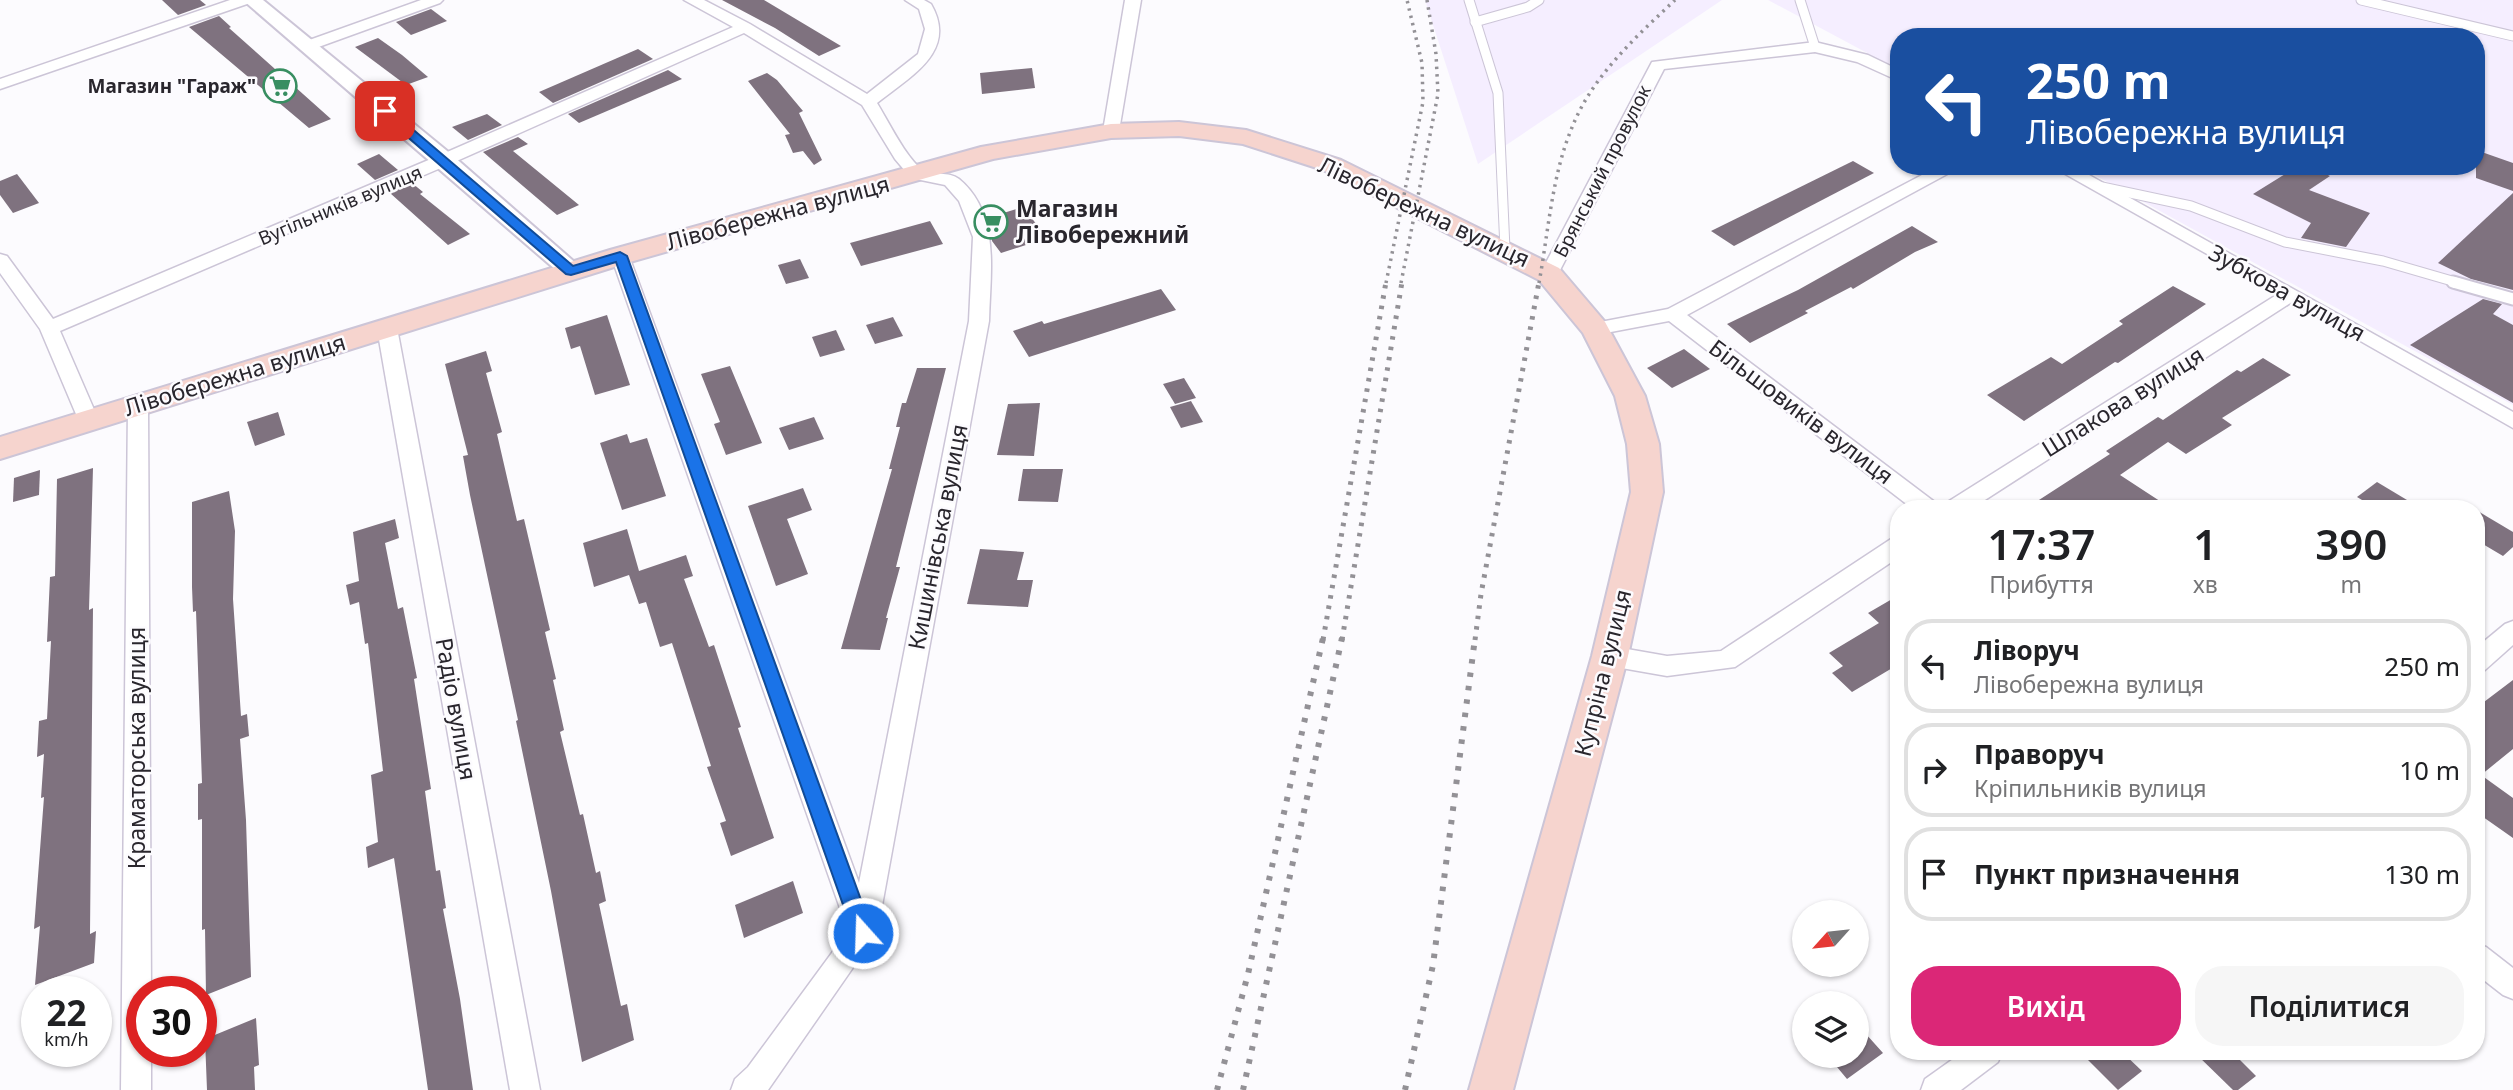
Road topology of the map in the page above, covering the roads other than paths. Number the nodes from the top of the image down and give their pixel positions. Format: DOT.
graph roads {
  1 [pos="246,0"];
  2 [pos="252,0"];
  3 [pos="435,0"];
  4 [pos="692,0"];
  5 [pos="1133,0"];
  6 [pos="1469,0"];
  7 [pos="1539,0"];
  8 [pos="1800,0"];
  9 [pos="2361,0"];
  10 [pos="924,2"];
  11 [pos="1475,22"];
  12 [pos="745,27"];
  13 [pos="2479,28"];
  14 [pos="2485,29"];
  15 [pos="2513,36"];
  16 [pos="307,46"];
  17 [pos="1815,47"];
  18 [pos="1890,72"];
  19 [pos="0,84"];
  20 [pos="868,102"];
  21 [pos="1111,131"];
  22 [pos="444,160"];
  23 [pos="918,174"];
  24 [pos="1936,175"];
  25 [pos="2076,175"];
  26 [pos="2095,186"];
  27 [pos="1505,249"];
  28 [pos="620,256"];
  29 [pos="0,260"];
  30 [pos="571,271"];
  31 [pos="1549,274"];
  32 [pos="2292,294"];
  33 [pos="2513,299"];
  34 [pos="1673,314"];
  35 [pos="49,328"];
  36 [pos="387,328"];
  37 [pos="1595,329"];
  38 [pos="138,405"];
  39 [pos="88,421"];
  40 [pos="2513,421"];
  41 [pos="0,448"];
  42 [pos="1916,500"];
  43 [pos="1968,500"];
  44 [pos="1890,551"];
  45 [pos="2513,631"];
  46 [pos="2485,655"];
  47 [pos="1610,656"];
  48 [pos="863,933"];
  49 [pos="2485,964"];
  50 [pos="2513,985"];
  51 [pos="1976,1060"];
  52 [pos="136,1090"];
  53 [pos="525,1090"];
  54 [pos="746,1090"];
  55 [pos="1491,1090"];
  56 [pos="1936,1090"];
  1 -- 19 [label="street"];
  2 -- 16 [label="street"];
  3 -- 16 [label="street"];
  4 -- 12 [label="street"];
  5 -- 21 [label="street"];
  6 -- 11 [label="lane"];
  7 -- 11 [label="lane"];
  8 -- 17 [label="lane"];
  9 -- 13 [label="lane"];
  10 -- 20 [label="street"];
  11 -- 27 [label="lane"];
  12 -- 20 [label="street"];
  12 -- 22 [label="street, Вугільників вулиця"];
  14 -- 15 [label="lane"];
  16 -- 22 [label="street"];
  17 -- 18 [label="street, Брянський провулок"];
  17 -- 31 [label="street, Брянський провулок"];
  20 -- 23 [label="street"];
  21 -- 23 [label="main road, Лівобережна вулиця"];
  21 -- 27 [label="main road, Лівобережна вулиця"];
  22 -- 30 [label="street"];
  22 -- 35 [label="street, Вугільників вулиця"];
  23 -- 28 [label="main road, Лівобережна вулиця"];
  23 -- 48 [label="street, Кишинівська вулиця"];
  24 -- 34 [label="street"];
  25 -- 26 [label="street, Зубкова вулиця"];
  26 -- 32 [label="street, Зубкова вулиця"];
  26 -- 33 [label="lane"];
  27 -- 31 [label="main road, Лівобережна вулиця"];
  28 -- 30 [label="main road, Лівобережна вулиця"];
  28 -- 48 [label="street"];
  29 -- 35 [label="street"];
  30 -- 36 [label="main road, Лівобережна вулиця"];
  31 -- 37 [label="main road, Купріна вулиця"];
  32 -- 40 [label="street, Зубкова вулиця"];
  32 -- 43 [label="street, Шлакова вулиця"];
  34 -- 37 [label="street"];
  34 -- 42 [label="street, Більшовиків вулиця"];
  35 -- 39 [label="street"];
  36 -- 38 [label="main road, Лівобережна вулиця"];
  36 -- 53 [label="street, Радіо вулиця"];
  37 -- 47 [label="main road, Купріна вулиця"];
  38 -- 39 [label="main road, Лівобережна вулиця"];
  38 -- 52 [label="street, Краматорська вулиця"];
  39 -- 41 [label="main road, Лівобережна вулиця"];
  44 -- 47 [label="street"];
  45 -- 46 [label="street"];
  47 -- 55 [label="main road, Купріна вулиця"];
  48 -- 54 [label="street"];
  49 -- 50 [label="street"];
  51 -- 56 [label="street"];
}
